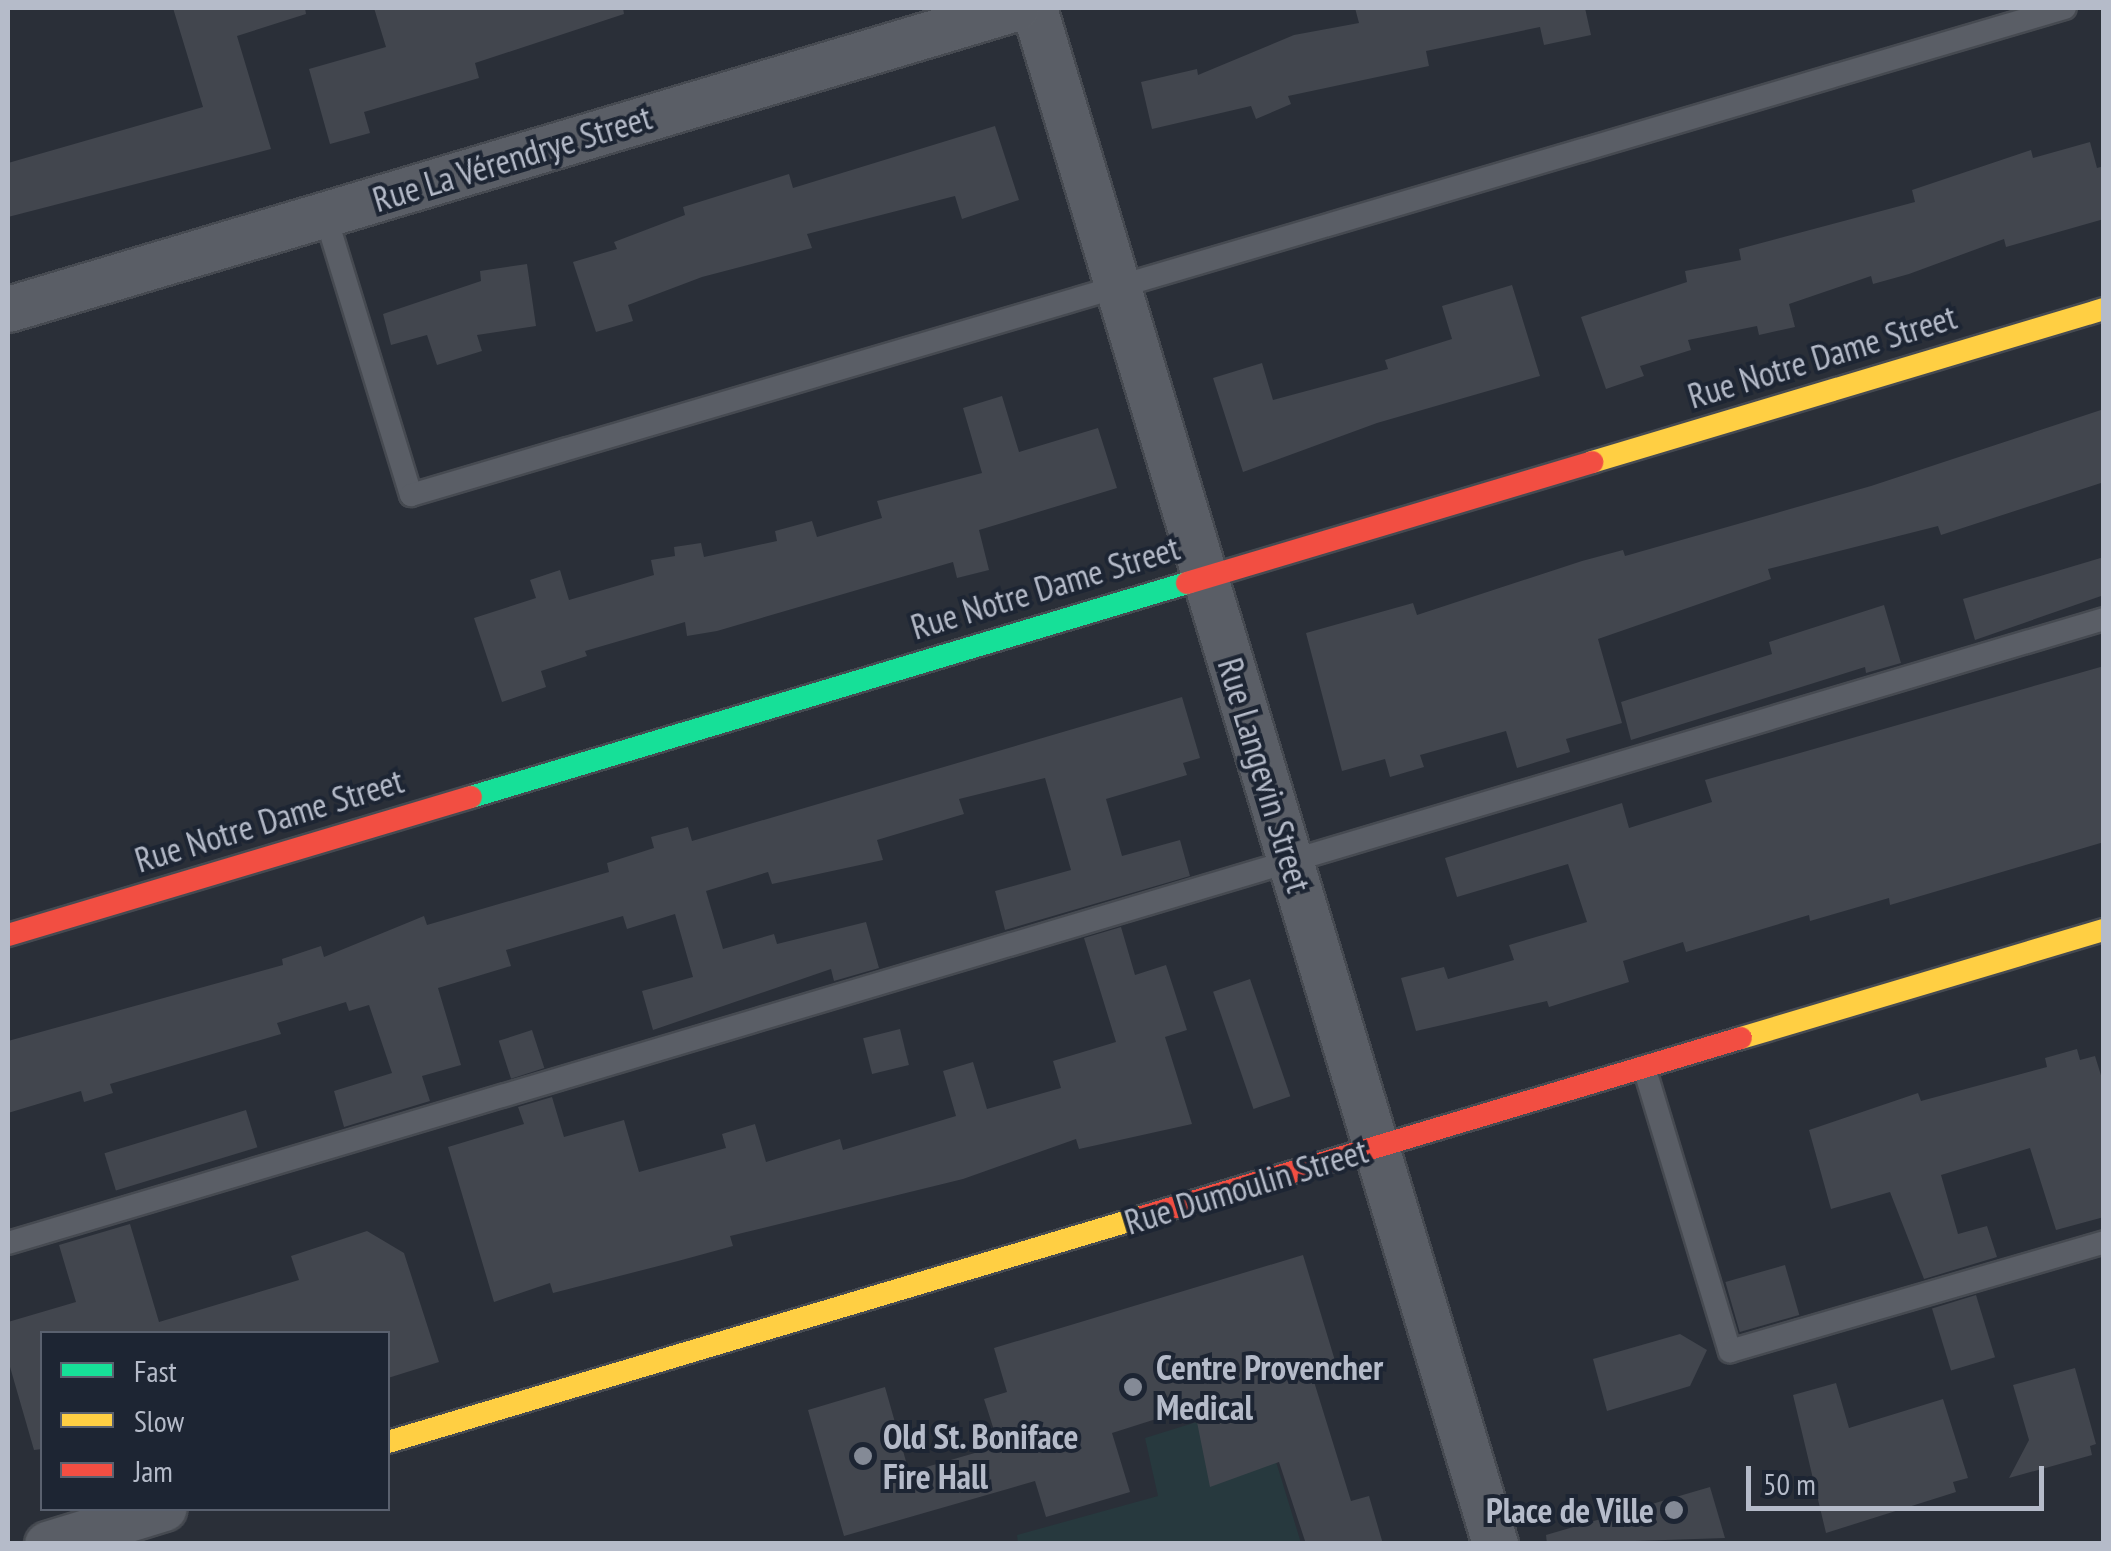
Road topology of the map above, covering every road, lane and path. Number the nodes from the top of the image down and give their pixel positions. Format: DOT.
graph roads {
  1 [pos="1016,8"];
  2 [pos="1034,8"];
  3 [pos="2065,8"];
  4 [pos="325,214"];
  5 [pos="1119,289"];
  6 [pos="2104,309"];
  7 [pos="8,310"];
  8 [pos="1205,576"];
  9 [pos="2104,619"];
  10 [pos="1291,862"];
  11 [pos="2104,930"];
  12 [pos="8,935"];
  13 [pos="1644,1067"];
  14 [pos="1377,1147"];
  15 [pos="2104,1242"];
  16 [pos="8,1243"];
  17 [pos="390,1441"];
  18 [pos="154,1511"];
  19 [pos="47,1544"];
  20 [pos="1496,1544"];
  1 -- 4 [label="street, Rue La Vérendrye Street"];
  2 -- 5 [label="street, Rue Langevin Street"];
  3 -- 5 [label="lane"];
  4 -- 5 [label="lane"];
  4 -- 7 [label="street, Rue La Vérendrye Street"];
  5 -- 8 [label="street, Rue Langevin Street"];
  6 -- 8 [label="street, Rue Notre Dame Street"];
  8 -- 10 [label="street, Rue Langevin Street"];
  8 -- 12 [label="street, Rue Notre Dame Street"];
  9 -- 10 [label="lane"];
  10 -- 14 [label="street, Rue Langevin Street"];
  10 -- 16 [label="lane"];
  11 -- 13 [label="street, Rue Dumoulin Street"];
  13 -- 14 [label="street, Rue Dumoulin Street"];
  13 -- 15 [label="lane"];
  14 -- 17 [label="street, Rue Dumoulin Street"];
  14 -- 20 [label="street, Rue Langevin Street"];
  18 -- 19 [label="street"];
}
